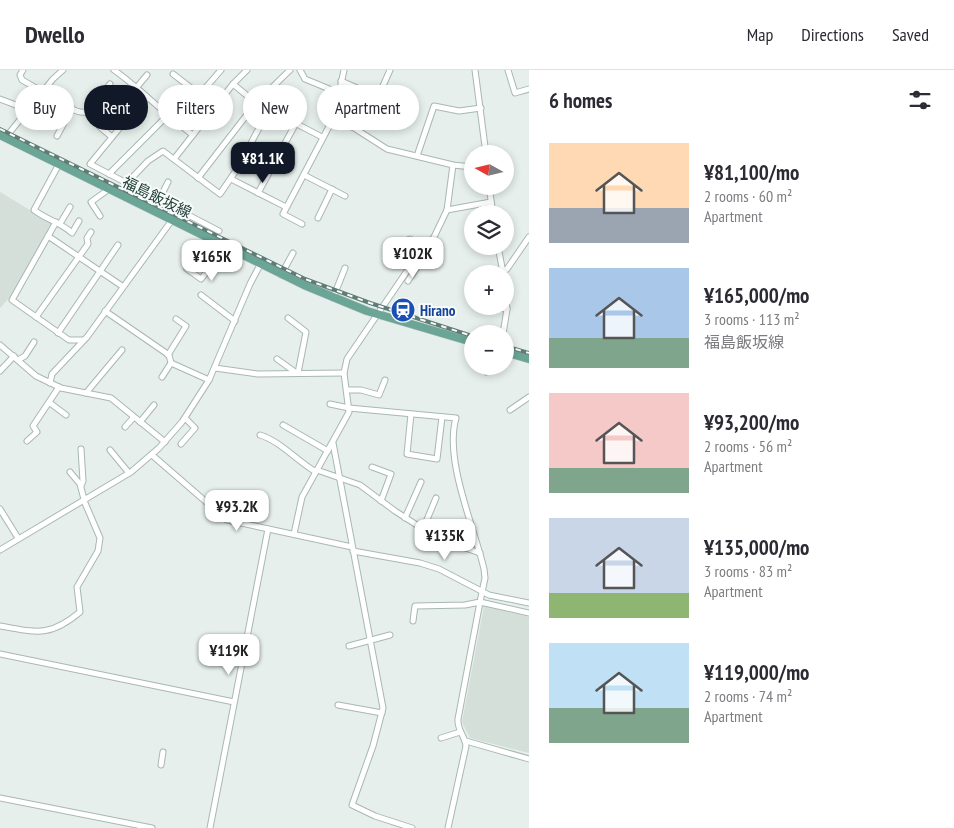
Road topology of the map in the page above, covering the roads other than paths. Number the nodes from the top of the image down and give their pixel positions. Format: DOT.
graph roads {
  1 [pos="23,70"];
  2 [pos="63,70"];
  3 [pos="114,70"];
  4 [pos="221,70"];
  5 [pos="247,70"];
  6 [pos="290,70"];
  7 [pos="300,70"];
  8 [pos="344,70"];
  9 [pos="390,70"];
  10 [pos="475,70"];
  11 [pos="508,70"];
  12 [pos="173,74"];
  13 [pos="147,75"];
  14 [pos="341,81"];
  15 [pos="110,84"];
  16 [pos="233,84"];
  17 [pos="31,85"];
  18 [pos="49,85"];
  19 [pos="134,85"];
  20 [pos="139,85"];
  21 [pos="187,85"];
  22 [pos="207,85"];
  23 [pos="275,85"];
  24 [pos="320,85"];
  25 [pos="340,85"];
  26 [pos="529,89"];
  27 [pos="243,92"];
  28 [pos="148,98"];
  29 [pos="0,99"];
  30 [pos="15,105"];
  31 [pos="158,107"];
  32 [pos="481,108"];
  33 [pos="74,109"];
  34 [pos="243,120"];
  35 [pos="15,124"];
  36 [pos="158,125"];
  37 [pos="307,129"];
  38 [pos="60,130"];
  39 [pos="104,130"];
  40 [pos="118,130"];
  41 [pos="187,130"];
  42 [pos="258,130"];
  43 [pos="292,130"];
  44 [pos="326,130"];
  45 [pos="357,130"];
  46 [pos="193,134"];
  47 [pos="3,136"];
  48 [pos="57,136"];
  49 [pos="112,137"];
  50 [pos="322,137"];
  51 [pos="485,145"];
  52 [pos="417,156"];
  53 [pos="174,159"];
  54 [pos="59,164"];
  55 [pos="453,165"];
  56 [pos="464,166"];
  57 [pos="109,174"];
  58 [pos="304,175"];
  59 [pos="198,178"];
  60 [pos="231,179"];
  61 [pos="168,182"];
  62 [pos="128,183"];
  63 [pos="109,189"];
  64 [pos="332,189"];
  65 [pos="258,193"];
  66 [pos="490,195"];
  67 [pos="345,196"];
  68 [pos="159,200"];
  69 [pos="491,202"];
  70 [pos="492,205"];
  71 [pos="70,207"];
  72 [pos="286,208"];
  73 [pos="447,210"];
  74 [pos="100,216"];
  75 [pos="318,218"];
  76 [pos="172,220"];
  77 [pos="79,221"];
  78 [pos="58,222"];
  79 [pos="302,224"];
  80 [pos="219,230"];
  81 [pos="91,232"];
  82 [pos="48,236"];
  83 [pos="529,236"];
  84 [pos="118,245"];
  85 [pos="395,245"];
  86 [pos="227,247"];
  87 [pos="426,248"];
  88 [pos="293,253"];
  89 [pos="78,257"];
  90 [pos="260,265"];
  91 [pos="510,265"];
  92 [pos="346,268"];
  93 [pos="188,269"];
  94 [pos="100,272"];
  95 [pos="281,275"];
  96 [pos="408,281"];
  97 [pos="122,286"];
  98 [pos="200,295"];
  99 [pos="333,298"];
  100 [pos="104,311"];
  101 [pos="380,313"];
  102 [pos="36,317"];
  103 [pos="288,318"];
  104 [pos="176,319"];
  105 [pos="235,321"];
  106 [pos="58,332"];
  107 [pos="464,339"];
  108 [pos="84,340"];
  109 [pos="34,342"];
  110 [pos="0,345"];
  111 [pos="122,350"];
  112 [pos="168,355"];
  113 [pos="514,355"];
  114 [pos="14,356"];
  115 [pos="277,359"];
  116 [pos="529,359"];
  117 [pos="18,360"];
  118 [pos="171,362"];
  119 [pos="215,368"];
  120 [pos="0,371"];
  121 [pos="297,373"];
  122 [pos="344,373"];
  123 [pos="162,377"];
  124 [pos="209,380"];
  125 [pos="385,380"];
  126 [pos="50,383"];
  127 [pos="59,387"];
  128 [pos="347,390"];
  129 [pos="86,393"];
  130 [pos="529,397"];
  131 [pos="50,403"];
  132 [pos="330,404"];
  133 [pos="154,405"];
  134 [pos="349,408"];
  135 [pos="510,410"];
  136 [pos="411,414"];
  137 [pos="66,416"];
  138 [pos="134,417"];
  139 [pos="442,417"];
  140 [pos="185,418"];
  141 [pos="140,422"];
  142 [pos="283,425"];
  143 [pos="125,427"];
  144 [pos="260,435"];
  145 [pos="27,441"];
  146 [pos="165,442"];
  147 [pos="332,443"];
  148 [pos="181,444"];
  149 [pos="81,449"];
  150 [pos="110,450"];
  151 [pos="328,452"];
  152 [pos="152,455"];
  153 [pos="372,467"];
  154 [pos="317,471"];
  155 [pos="70,472"];
  156 [pos="129,473"];
  157 [pos="339,477"];
  158 [pos="422,482"];
  159 [pos="81,486"];
  160 [pos="436,498"];
  161 [pos="84,499"];
  162 [pos="381,501"];
  163 [pos="0,509"];
  164 [pos="405,518"];
  165 [pos="268,529"];
  166 [pos="423,529"];
  167 [pos="294,534"];
  168 [pos="18,538"];
  169 [pos="352,549"];
  170 [pos="0,550"];
  171 [pos="480,553"];
  172 [pos="482,591"];
  173 [pos="480,602"];
  174 [pos="529,603"];
  175 [pos="529,613"];
  176 [pos="413,621"];
  177 [pos="0,626"];
  178 [pos="390,635"];
  179 [pos="370,642"];
  180 [pos="349,646"];
  181 [pos="0,654"];
  182 [pos="234,702"];
  183 [pos="338,705"];
  184 [pos="382,713"];
  185 [pos="460,732"];
  186 [pos="441,738"];
  187 [pos="466,741"];
  188 [pos="163,752"];
  189 [pos="529,760"];
  190 [pos="161,766"];
  191 [pos="0,798"];
  192 [pos="152,828"];
  193 [pos="210,828"];
  194 [pos="412,828"];
  195 [pos="448,828"];
  1 -- 17 [label="street"];
  2 -- 18 [label="street"];
  3 -- 19 [label="street"];
  4 -- 22 [label="street"];
  5 -- 16 [label="street"];
  6 -- 23 [label="street"];
  7 -- 24 [label="street"];
  8 -- 14 [label="street"];
  9 -- 14 [label="street"];
  10 -- 32 [label="street"];
  11 -- 26 [label="street"];
  12 -- 21 [label="street"];
  13 -- 20 [label="street"];
  14 -- 25 [label="street"];
  15 -- 33 [label="street"];
  16 -- 27 [label="street"];
  16 -- 46 [label="street"];
  28 -- 31 [label="street"];
  29 -- 30 [label="street"];
  32 -- 51 [label="street"];
  32 -- 52 [label="street"];
  34 -- 59 [label="street"];
  35 -- 47 [label="street"];
  36 -- 57 [label="street"];
  37 -- 50 [label="street"];
  38 -- 48 [label="street"];
  39 -- 49 [label="street"];
  40 -- 49 [label="street"];
  41 -- 46 [label="street"];
  42 -- 60 [label="street"];
  43 -- 65 [label="street"];
  44 -- 50 [label="street"];
  45 -- 52 [label="street"];
  46 -- 53 [label="street"];
  47 -- 54 [label="main road, 福島飯坂線"];
  49 -- 57 [label="street"];
  50 -- 58 [label="street"];
  52 -- 55 [label="street"];
  53 -- 59 [label="street"];
  53 -- 62 [label="street"];
  54 -- 63 [label="main road, 福島飯坂線"];
  54 -- 78 [label="street"];
  55 -- 56 [label="street"];
  55 -- 73 [label="street"];
  57 -- 62 [label="street"];
  58 -- 64 [label="street"];
  58 -- 72 [label="street"];
  59 -- 60 [label="street"];
  60 -- 65 [label="street"];
  61 -- 68 [label="street"];
  62 -- 68 [label="street"];
  63 -- 74 [label="street"];
  63 -- 76 [label="main road, 福島飯坂線"];
  64 -- 67 [label="street"];
  64 -- 75 [label="street"];
  65 -- 72 [label="street"];
  66 -- 69 [label="street"];
  68 -- 80 [label="street"];
  69 -- 70 [label="street"];
  69 -- 73 [label="street"];
  71 -- 78 [label="street"];
  72 -- 79 [label="street"];
  73 -- 87 [label="street"];
  76 -- 86 [label="main road, 福島飯坂線"];
  76 -- 97 [label="street"];
  77 -- 78 [label="street"];
  78 -- 82 [label="street"];
  81 -- 89 [label="street"];
  82 -- 89 [label="street"];
  82 -- 102 [label="street"];
  83 -- 91 [label="street"];
  84 -- 94 [label="street"];
  85 -- 87 [label="street"];
  86 -- 90 [label="main road, 福島飯坂線"];
  86 -- 93 [label="street"];
  87 -- 96 [label="street"];
  87 -- 101 [label="street"];
  88 -- 95 [label="street"];
  89 -- 94 [label="street"];
  89 -- 102 [label="street"];
  90 -- 95 [label="main road, 福島飯坂線"];
  90 -- 105 [label="street"];
  92 -- 99 [label="street"];
  94 -- 97 [label="street"];
  94 -- 106 [label="street"];
  95 -- 99 [label="main road, 福島飯坂線"];
  97 -- 100 [label="street"];
  98 -- 105 [label="street"];
  99 -- 101 [label="main road, 福島飯坂線"];
  100 -- 108 [label="street"];
  100 -- 112 [label="street"];
  101 -- 107 [label="main road, 福島飯坂線"];
  101 -- 122 [label="street"];
  102 -- 106 [label="street"];
  103 -- 121 [label="street"];
  104 -- 112 [label="street"];
  105 -- 119 [label="street"];
  106 -- 108 [label="street"];
  108 -- 126 [label="street"];
  109 -- 117 [label="street"];
  110 -- 114 [label="street"];
  111 -- 129 [label="street"];
  112 -- 118 [label="street"];
  113 -- 116 [label="main road"];
  114 -- 117 [label="street"];
  114 -- 120 [label="street"];
  115 -- 121 [label="street"];
  117 -- 126 [label="street"];
  118 -- 123 [label="street"];
  118 -- 124 [label="street"];
  119 -- 121 [label="street"];
  119 -- 124 [label="street"];
  121 -- 122 [label="street"];
  122 -- 128 [label="street"];
  124 -- 140 [label="street"];
  125 -- 128 [label="street"];
  126 -- 127 [label="street"];
  127 -- 129 [label="street"];
  127 -- 131 [label="street"];
  128 -- 134 [label="street"];
  129 -- 138 [label="street"];
  130 -- 135 [label="street"];
  131 -- 137 [label="street"];
  131 -- 145 [label="street"];
  132 -- 134 [label="street"];
  133 -- 141 [label="street"];
  134 -- 136 [label="street"];
  134 -- 147 [label="street"];
  136 -- 139 [label="street"];
  136 -- 139 [label="street"];
  138 -- 141 [label="street"];
  138 -- 143 [label="street"];
  139 -- 171 [label="street"];
  140 -- 146 [label="street"];
  140 -- 148 [label="street"];
  141 -- 146 [label="street"];
  142 -- 151 [label="street"];
  144 -- 154 [label="street"];
  146 -- 152 [label="street"];
  147 -- 151 [label="street"];
  147 -- 157 [label="street"];
  149 -- 159 [label="street"];
  150 -- 156 [label="street"];
  151 -- 154 [label="street"];
  152 -- 156 [label="street"];
  152 -- 165 [label="street"];
  153 -- 162 [label="street"];
  154 -- 157 [label="street"];
  154 -- 167 [label="street"];
  155 -- 159 [label="street"];
  156 -- 161 [label="street"];
  157 -- 162 [label="street"];
  157 -- 169 [label="street"];
  158 -- 164 [label="street"];
  159 -- 161 [label="street"];
  160 -- 166 [label="street"];
  161 -- 168 [label="street"];
  161 -- 177 [label="street"];
  162 -- 164 [label="street"];
  163 -- 168 [label="street"];
  164 -- 166 [label="street"];
  165 -- 167 [label="street"];
  165 -- 182 [label="street"];
  166 -- 171 [label="street"];
  167 -- 169 [label="street"];
  168 -- 170 [label="street"];
  169 -- 172 [label="street"];
  169 -- 179 [label="street"];
  171 -- 172 [label="street"];
  172 -- 173 [label="street"];
  172 -- 174 [label="street"];
  173 -- 175 [label="street"];
  173 -- 176 [label="street"];
  173 -- 185 [label="street"];
  178 -- 179 [label="street"];
  179 -- 180 [label="street"];
  179 -- 184 [label="street"];
  181 -- 182 [label="street"];
  182 -- 193 [label="street"];
  183 -- 184 [label="street"];
  184 -- 194 [label="street"];
  185 -- 186 [label="street"];
  185 -- 187 [label="street"];
  187 -- 189 [label="street"];
  187 -- 195 [label="street"];
  188 -- 190 [label="street"];
  191 -- 192 [label="street"];
}
